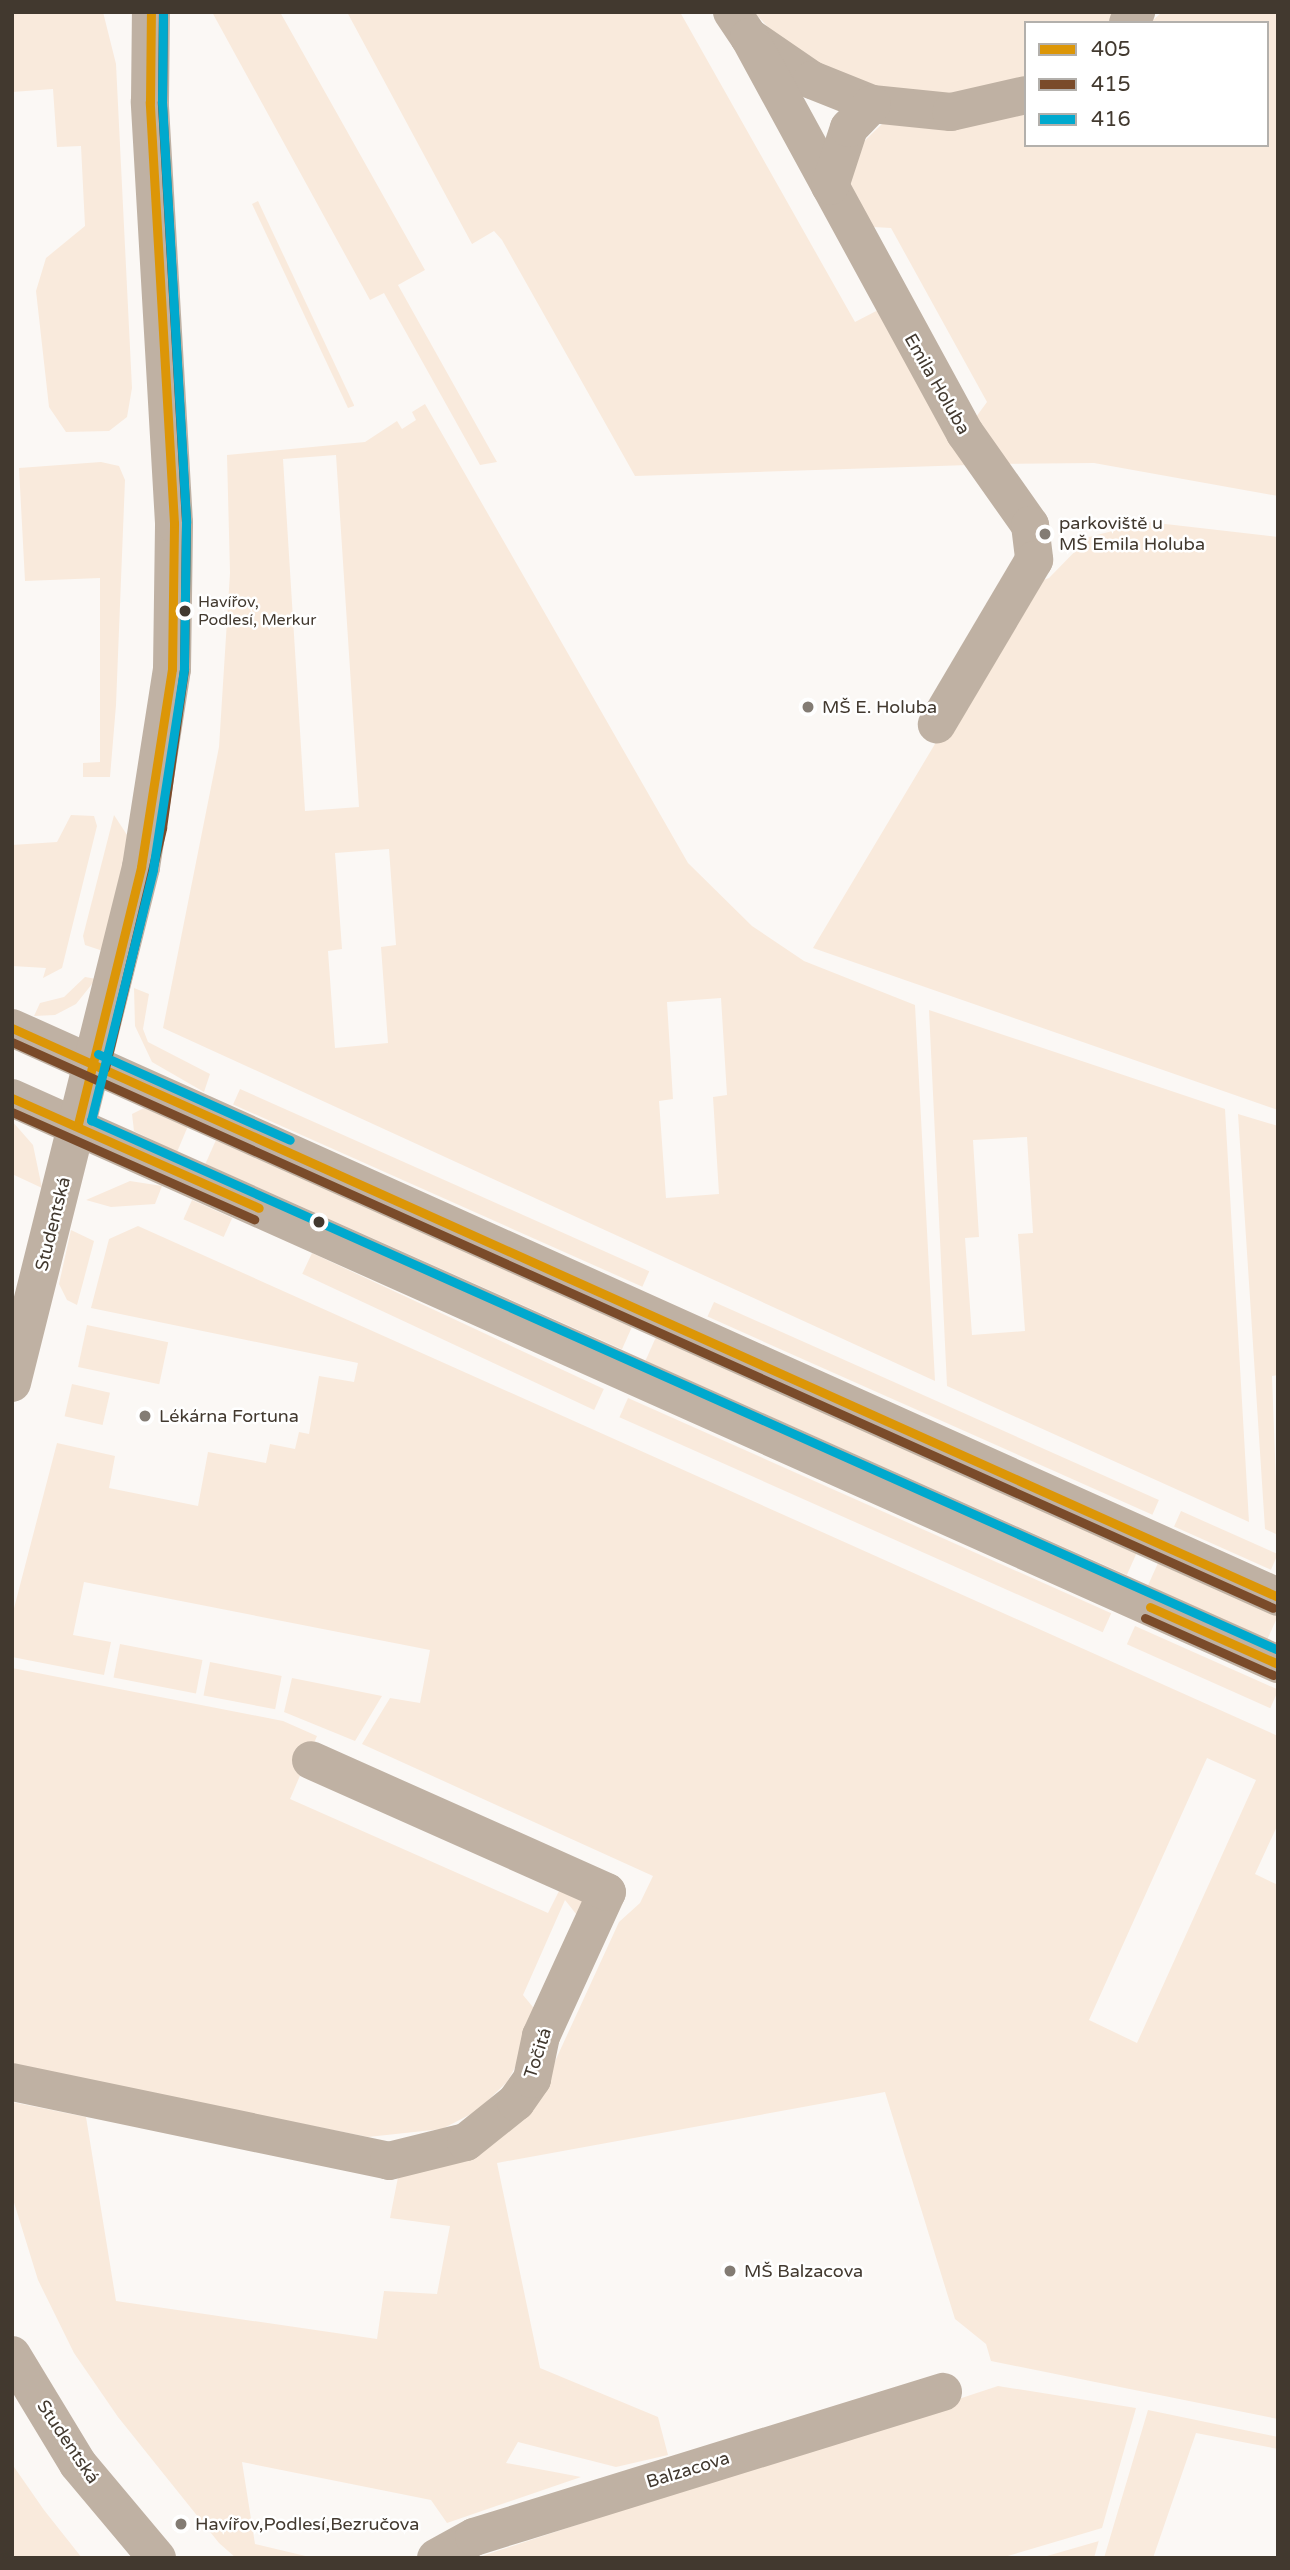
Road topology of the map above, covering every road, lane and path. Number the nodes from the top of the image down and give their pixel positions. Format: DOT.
graph roads {
  1 [pos="151,12"];
  2 [pos="741,24"];
  3 [pos="1024,94"];
  4 [pos="872,104"];
  5 [pos="830,186"];
  6 [pos="937,724"];
  7 [pos="12,1028"];
  8 [pos="93,1065"];
  9 [pos="12,1098"];
  10 [pos="77,1127"];
  11 [pos="12,1383"];
  12 [pos="1278,1597"];
  13 [pos="1278,1664"];
  14 [pos="311,1759"];
  15 [pos="12,2082"];
  16 [pos="12,2355"];
  17 [pos="943,2392"];
  18 [pos="157,2558"];
  19 [pos="436,2558"];
  1 -- 8 [label="street, Studentská"];
  2 -- 4 [label="street"];
  2 -- 5 [label="street, Emila Holuba"];
  3 -- 4 [label="street"];
  4 -- 5 [label="street"];
  5 -- 6 [label="street, Emila Holuba"];
  7 -- 8 [label="street"];
  8 -- 10 [label="street, Studentská"];
  8 -- 12 [label="street"];
  9 -- 10 [label="street"];
  10 -- 11 [label="street, Studentská"];
  10 -- 13 [label="street"];
  14 -- 15 [label="street, Točitá"];
  16 -- 18 [label="street, Studentská"];
  17 -- 19 [label="street, Balzacova"];
}
